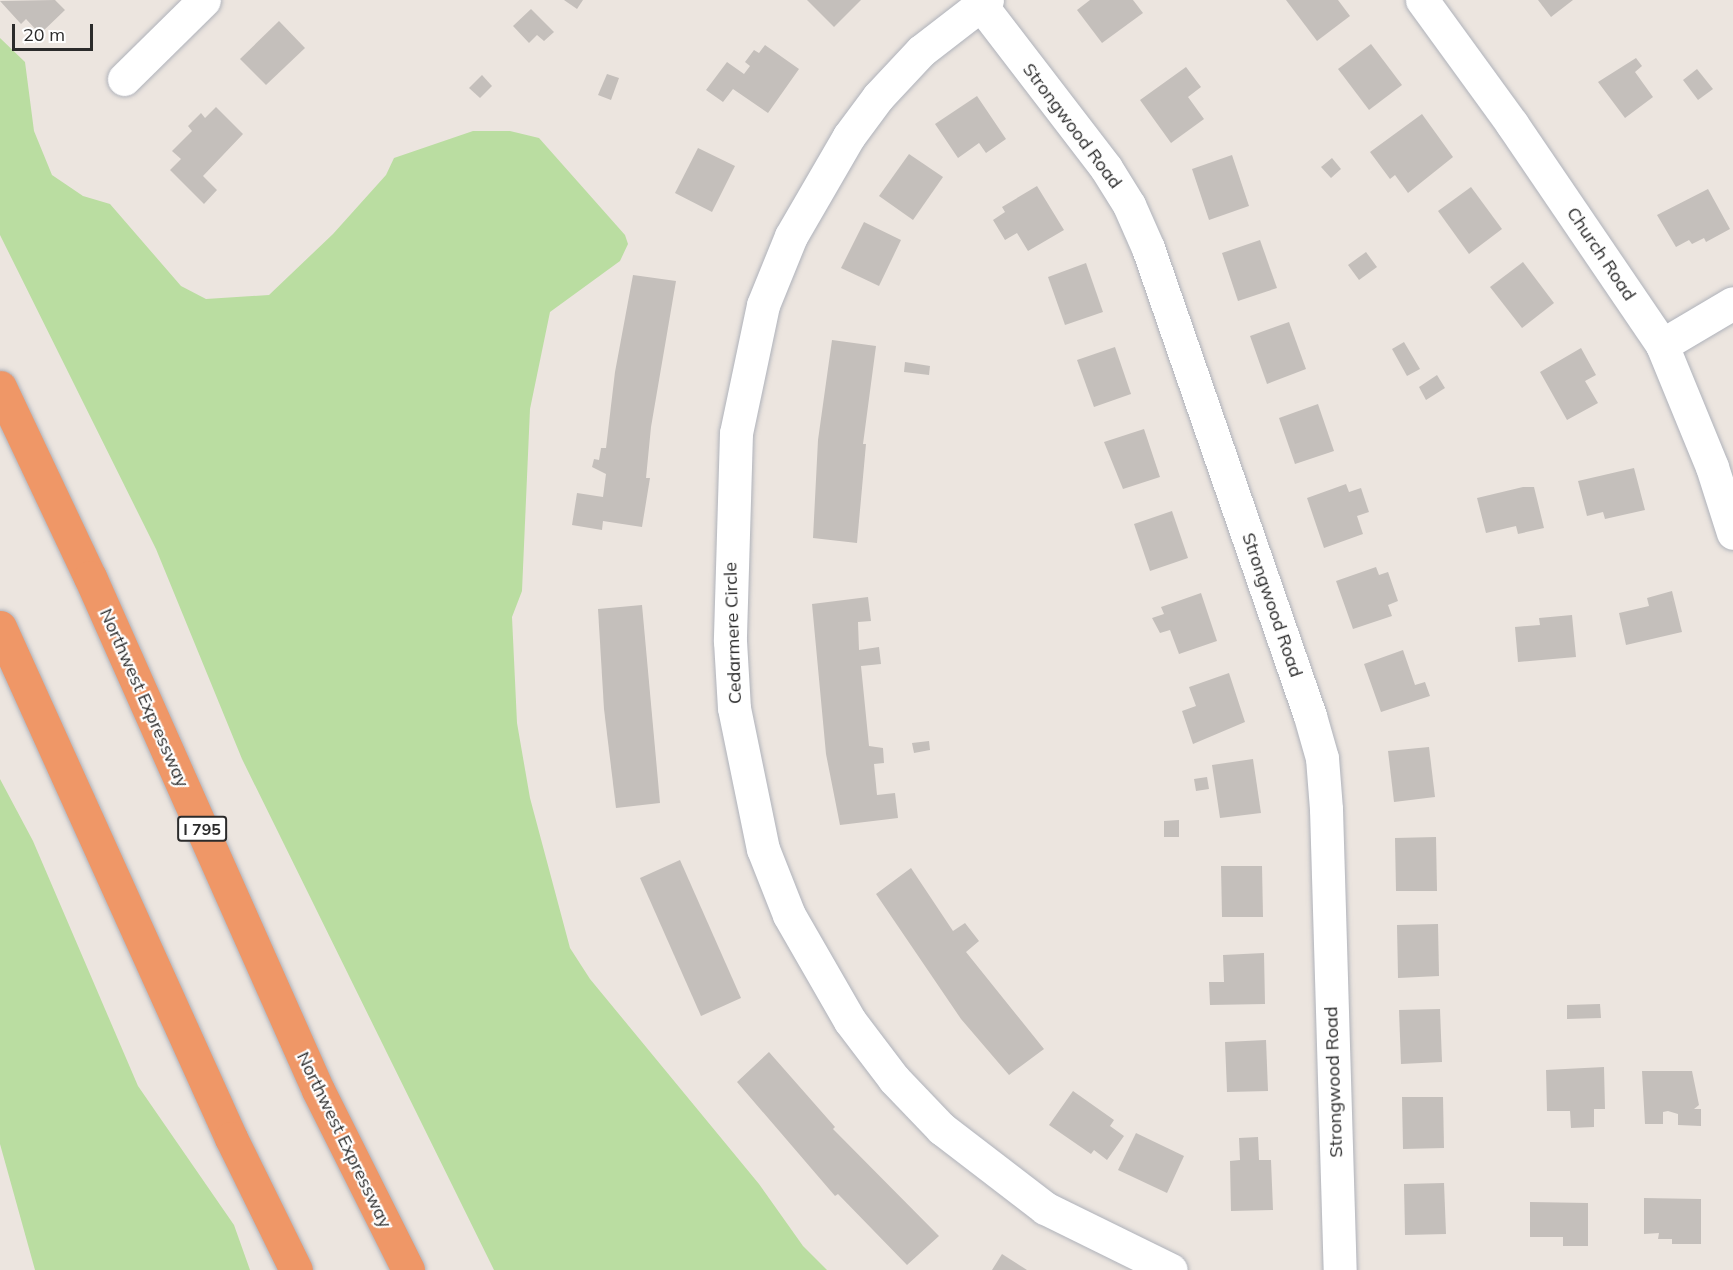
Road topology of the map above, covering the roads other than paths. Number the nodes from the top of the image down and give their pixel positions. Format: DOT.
graph roads {
  1 [pos="204,0"];
  2 [pos="1422,0"];
  3 [pos="984,2"];
  4 [pos="124,80"];
  5 [pos="1733,303"];
  6 [pos="1662,345"];
  7 [pos="0,387"];
  8 [pos="1733,533"];
  9 [pos="0,627"];
  10 [pos="296,1270"];
  11 [pos="408,1270"];
  12 [pos="1171,1270"];
  13 [pos="1340,1270"];
  1 -- 4 [label="street"];
  2 -- 6 [label="street, Church Road"];
  3 -- 12 [label="street, Cedarmere Circle"];
  3 -- 13 [label="street, Strongwood Road"];
  5 -- 6 [label="street"];
  6 -- 8 [label="street, Church Road"];
  7 -- 11 [label="highway, Northwest Expressway / I 795"];
  9 -- 10 [label="highway"];
}
